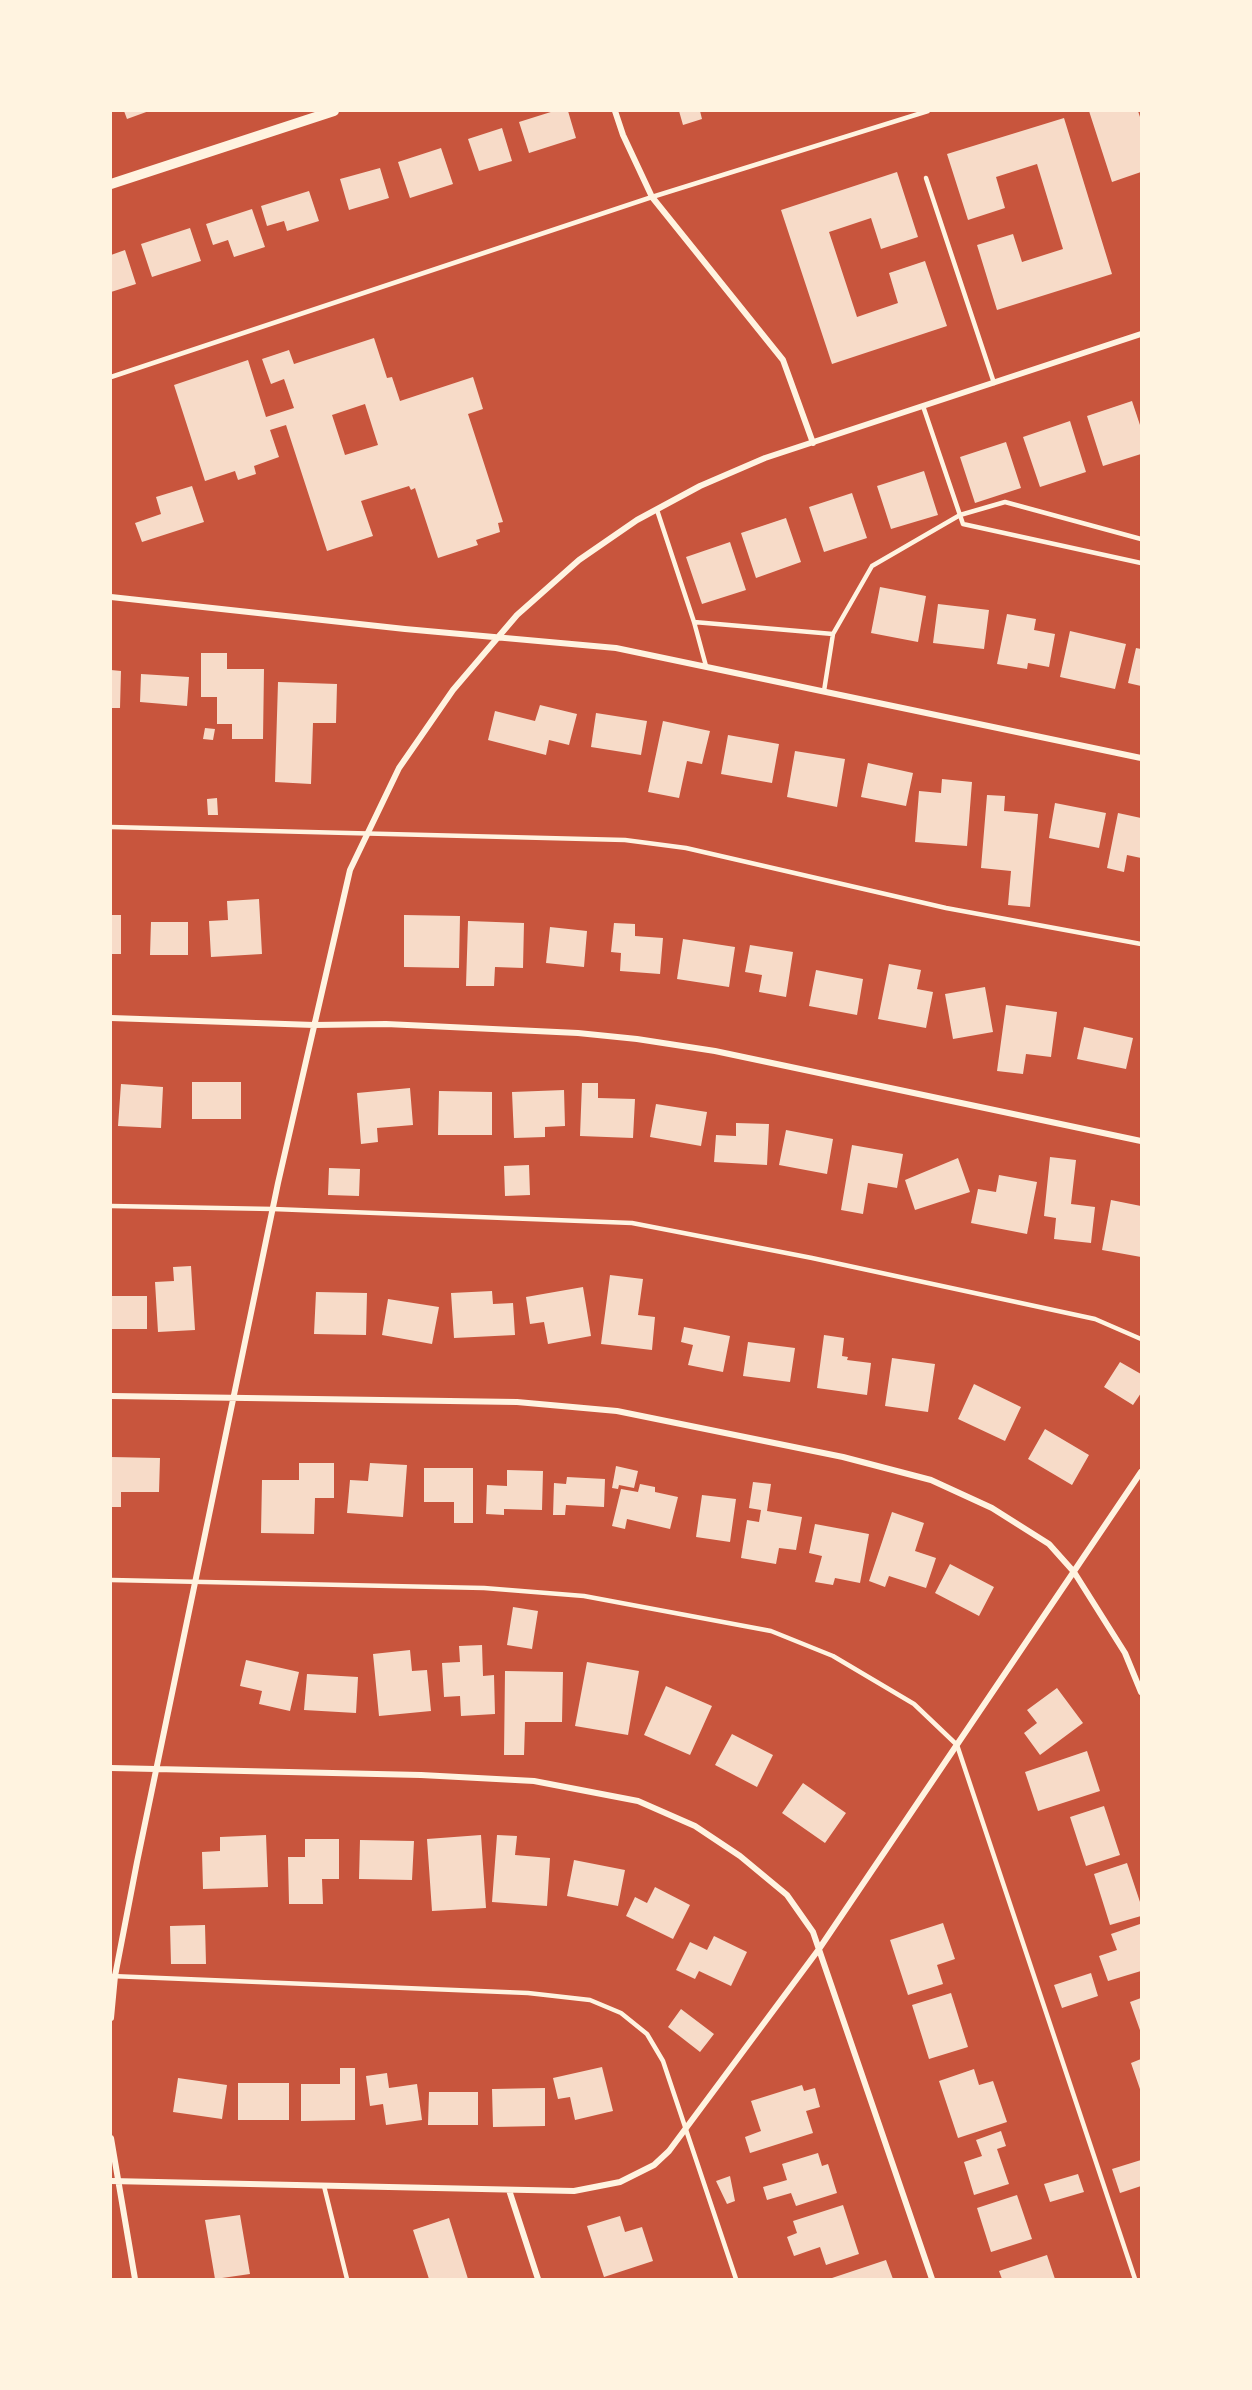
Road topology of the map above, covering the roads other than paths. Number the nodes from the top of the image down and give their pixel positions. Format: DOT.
graph roads {
  1 [pos="334,111"];
  2 [pos="615,111"];
  3 [pos="928,111"];
  4 [pos="926,178"];
  5 [pos="111,184"];
  6 [pos="652,197"];
  7 [pos="1141,334"];
  8 [pos="111,377"];
  9 [pos="994,383"];
  10 [pos="923,406"];
  11 [pos="813,443"];
  12 [pos="657,510"];
  13 [pos="960,514"];
  14 [pos="1141,539"];
  15 [pos="1141,562"];
  16 [pos="111,597"];
  17 [pos="694,622"];
  18 [pos="833,634"];
  19 [pos="498,637"];
  20 [pos="706,666"];
  21 [pos="824,691"];
  22 [pos="1141,758"];
  23 [pos="111,827"];
  24 [pos="367,834"];
  25 [pos="1141,944"];
  26 [pos="111,1018"];
  27 [pos="314,1025"];
  28 [pos="1141,1141"];
  29 [pos="111,1206"];
  30 [pos="273,1209"];
  31 [pos="1141,1339"];
  32 [pos="111,1396"];
  33 [pos="235,1398"];
  34 [pos="1141,1472"];
  35 [pos="1074,1572"];
  36 [pos="111,1580"];
  37 [pos="196,1583"];
  38 [pos="1141,1692"];
  39 [pos="957,1744"];
  40 [pos="111,1768"];
  41 [pos="157,1769"];
  42 [pos="819,1948"];
  43 [pos="113,1976"];
  44 [pos="111,2018"];
  45 [pos="687,2128"];
  46 [pos="111,2138"];
  47 [pos="115,2181"];
  48 [pos="324,2186"];
  49 [pos="509,2190"];
  50 [pos="135,2279"];
  51 [pos="347,2279"];
  52 [pos="538,2279"];
  53 [pos="736,2279"];
  54 [pos="932,2279"];
  55 [pos="1135,2279"];
  1 -- 5 [label="street"];
  2 -- 6 [label="street"];
  3 -- 6 [label="lane"];
  4 -- 9 [label="lane"];
  6 -- 8 [label="lane"];
  6 -- 11 [label="street"];
  7 -- 9 [label="street"];
  9 -- 10 [label="street"];
  10 -- 11 [label="street"];
  10 -- 13 [label="lane"];
  11 -- 12 [label="street"];
  12 -- 17 [label="lane"];
  12 -- 19 [label="street"];
  13 -- 14 [label="lane"];
  13 -- 15 [label="lane"];
  13 -- 18 [label="lane"];
  16 -- 19 [label="street"];
  17 -- 18 [label="lane"];
  17 -- 20 [label="lane"];
  18 -- 21 [label="lane"];
  19 -- 20 [label="street"];
  19 -- 24 [label="street"];
  20 -- 21 [label="street"];
  21 -- 22 [label="street"];
  23 -- 24 [label="lane"];
  24 -- 25 [label="lane"];
  24 -- 27 [label="street"];
  26 -- 27 [label="street"];
  27 -- 28 [label="street"];
  27 -- 30 [label="street"];
  29 -- 30 [label="lane"];
  30 -- 31 [label="lane"];
  30 -- 33 [label="street"];
  32 -- 33 [label="street"];
  33 -- 35 [label="street"];
  33 -- 37 [label="street"];
  34 -- 35 [label="street"];
  35 -- 38 [label="street"];
  35 -- 39 [label="street"];
  36 -- 37 [label="lane"];
  37 -- 39 [label="lane"];
  37 -- 41 [label="street"];
  39 -- 42 [label="street"];
  39 -- 55 [label="lane"];
  40 -- 41 [label="street"];
  41 -- 42 [label="street"];
  41 -- 43 [label="street"];
  42 -- 45 [label="street"];
  42 -- 54 [label="street"];
  43 -- 44 [label="street"];
  43 -- 45 [label="lane"];
  45 -- 49 [label="street"];
  45 -- 53 [label="lane"];
  46 -- 47 [label="street"];
  47 -- 48 [label="street"];
  47 -- 50 [label="street"];
  48 -- 49 [label="street"];
  48 -- 51 [label="lane"];
  49 -- 52 [label="street"];
}
